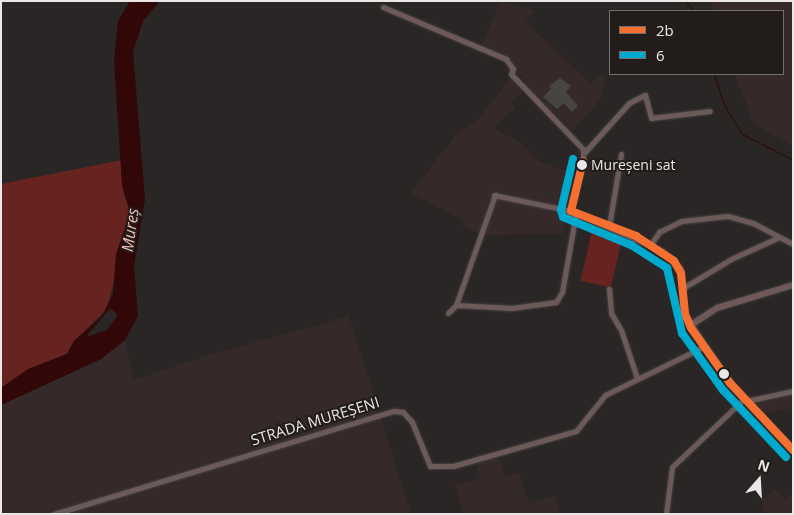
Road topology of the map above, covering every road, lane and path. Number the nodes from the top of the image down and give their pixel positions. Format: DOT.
graph roads {
  1 [pos="383,6"];
  2 [pos="710,111"];
  3 [pos="584,153"];
  4 [pos="621,154"];
  5 [pos="574,212"];
  6 [pos="609,226"];
  7 [pos="777,238"];
  8 [pos="651,244"];
  9 [pos="793,244"];
  10 [pos="793,285"];
  11 [pos="683,288"];
  12 [pos="609,289"];
  13 [pos="456,305"];
  14 [pos="448,313"];
  15 [pos="691,323"];
  16 [pos="703,347"];
  17 [pos="637,378"];
  18 [pos="793,391"];
  19 [pos="745,400"];
  20 [pos="793,450"];
  21 [pos="54,514"];
  22 [pos="666,514"];
  1 -- 3 [label="street"];
  2 -- 3 [label="street"];
  3 -- 5 [label="street"];
  4 -- 6 [label="street"];
  5 -- 6 [label="street"];
  5 -- 13 [label="street"];
  5 -- 13 [label="street"];
  6 -- 8 [label="street"];
  7 -- 8 [label="street"];
  7 -- 9 [label="street"];
  7 -- 11 [label="street"];
  8 -- 11 [label="street"];
  10 -- 15 [label="main road"];
  11 -- 15 [label="street"];
  12 -- 17 [label="street"];
  13 -- 14 [label="street"];
  15 -- 16 [label="main road"];
  16 -- 17 [label="street, STRADA MUREȘENI"];
  16 -- 19 [label="main road"];
  17 -- 21 [label="street, STRADA MUREȘENI"];
  18 -- 19 [label="street"];
  19 -- 20 [label="main road"];
  19 -- 22 [label="street"];
}
